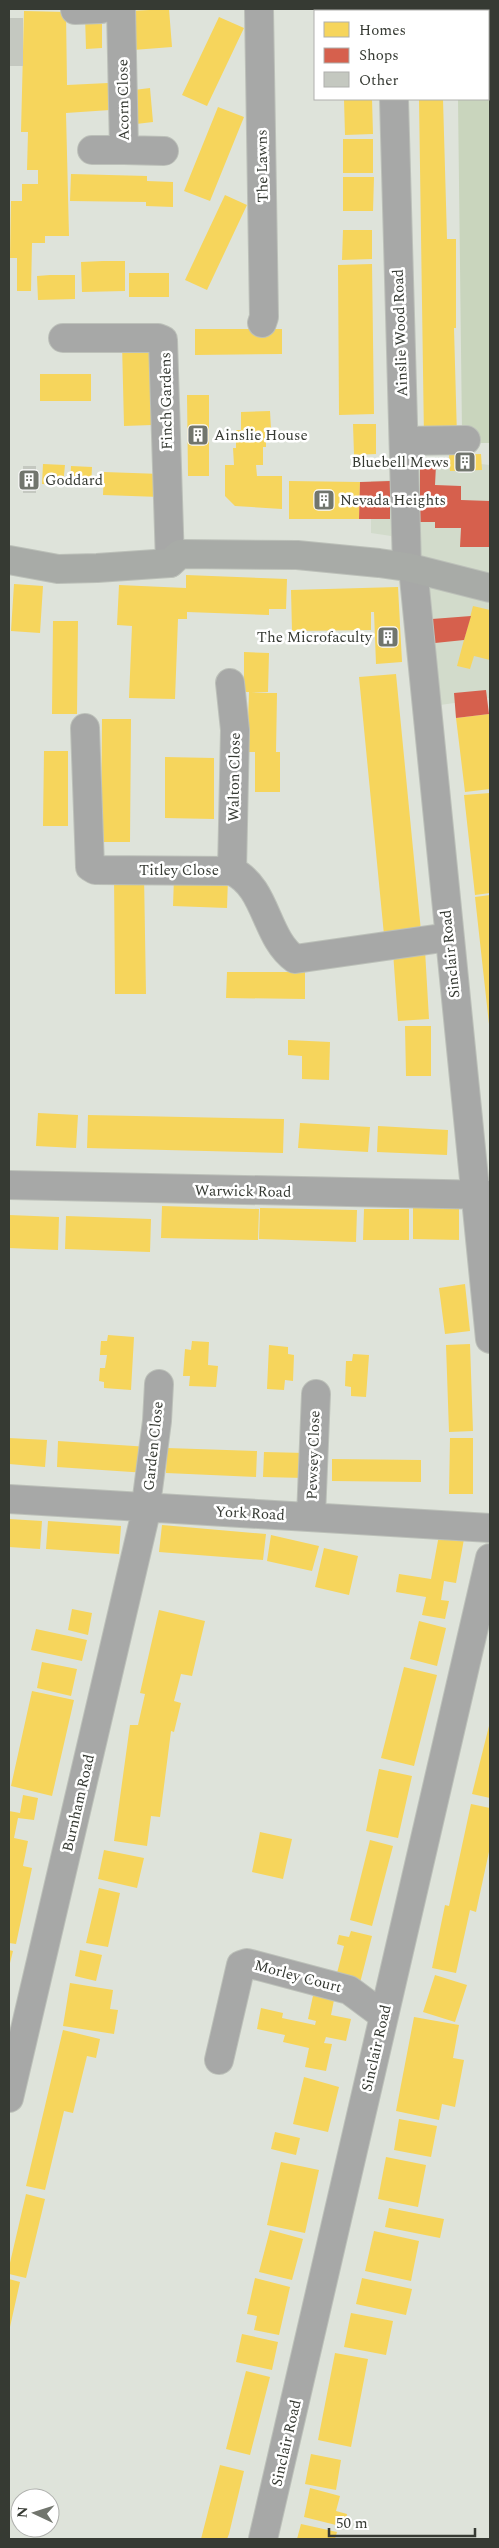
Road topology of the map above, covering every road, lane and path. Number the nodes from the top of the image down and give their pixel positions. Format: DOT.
graph roads {
  1 [pos="121,9"];
  2 [pos="259,9"];
  3 [pos="394,100"];
  4 [pos="92,150"];
  5 [pos="124,150"];
  6 [pos="164,151"];
  7 [pos="262,323"];
  8 [pos="63,338"];
  9 [pos="466,440"];
  10 [pos="404,441"];
  11 [pos="9,560"];
  12 [pos="170,563"];
  13 [pos="410,568"];
  14 [pos="490,588"];
  15 [pos="230,683"];
  16 [pos="86,728"];
  17 [pos="232,871"];
  18 [pos="448,937"];
  19 [pos="9,1185"];
  20 [pos="483,1196"];
  21 [pos="490,1339"];
  22 [pos="158,1384"];
  23 [pos="316,1394"];
  24 [pos="9,1499"];
  25 [pos="146,1507"];
  26 [pos="310,1516"];
  27 [pos="490,1528"];
  28 [pos="490,1558"];
  29 [pos="384,2016"];
  30 [pos="219,2060"];
  31 [pos="9,2098"];
  32 [pos="263,2539"];
  1 -- 5 [label="street, Acorn Close"];
  2 -- 7 [label="street, The Lawns"];
  3 -- 10 [label="street, Ainslie Wood Road"];
  4 -- 5 [label="street"];
  5 -- 6 [label="street, Acorn Close"];
  8 -- 12 [label="street, Finch Gardens"];
  9 -- 10 [label="street"];
  10 -- 13 [label="street, Ainslie Wood Road"];
  11 -- 12 [label="main road"];
  12 -- 13 [label="main road"];
  13 -- 14 [label="main road"];
  13 -- 18 [label="street, Sinclair Road"];
  15 -- 17 [label="street, Walton Close"];
  16 -- 17 [label="street, Titley Close"];
  17 -- 18 [label="street, Titley Close"];
  18 -- 20 [label="street, Sinclair Road"];
  19 -- 20 [label="street, Warwick Road"];
  20 -- 21 [label="street, Sinclair Road"];
  22 -- 25 [label="street, Garden Close"];
  23 -- 26 [label="street, Pewsey Close"];
  24 -- 25 [label="street, York Road"];
  25 -- 26 [label="street, York Road"];
  25 -- 31 [label="street, Burnham Road"];
  26 -- 27 [label="street, York Road"];
  28 -- 29 [label="street, Sinclair Road"];
  29 -- 30 [label="street, Morley Court"];
  29 -- 32 [label="street, Sinclair Road"];
}
